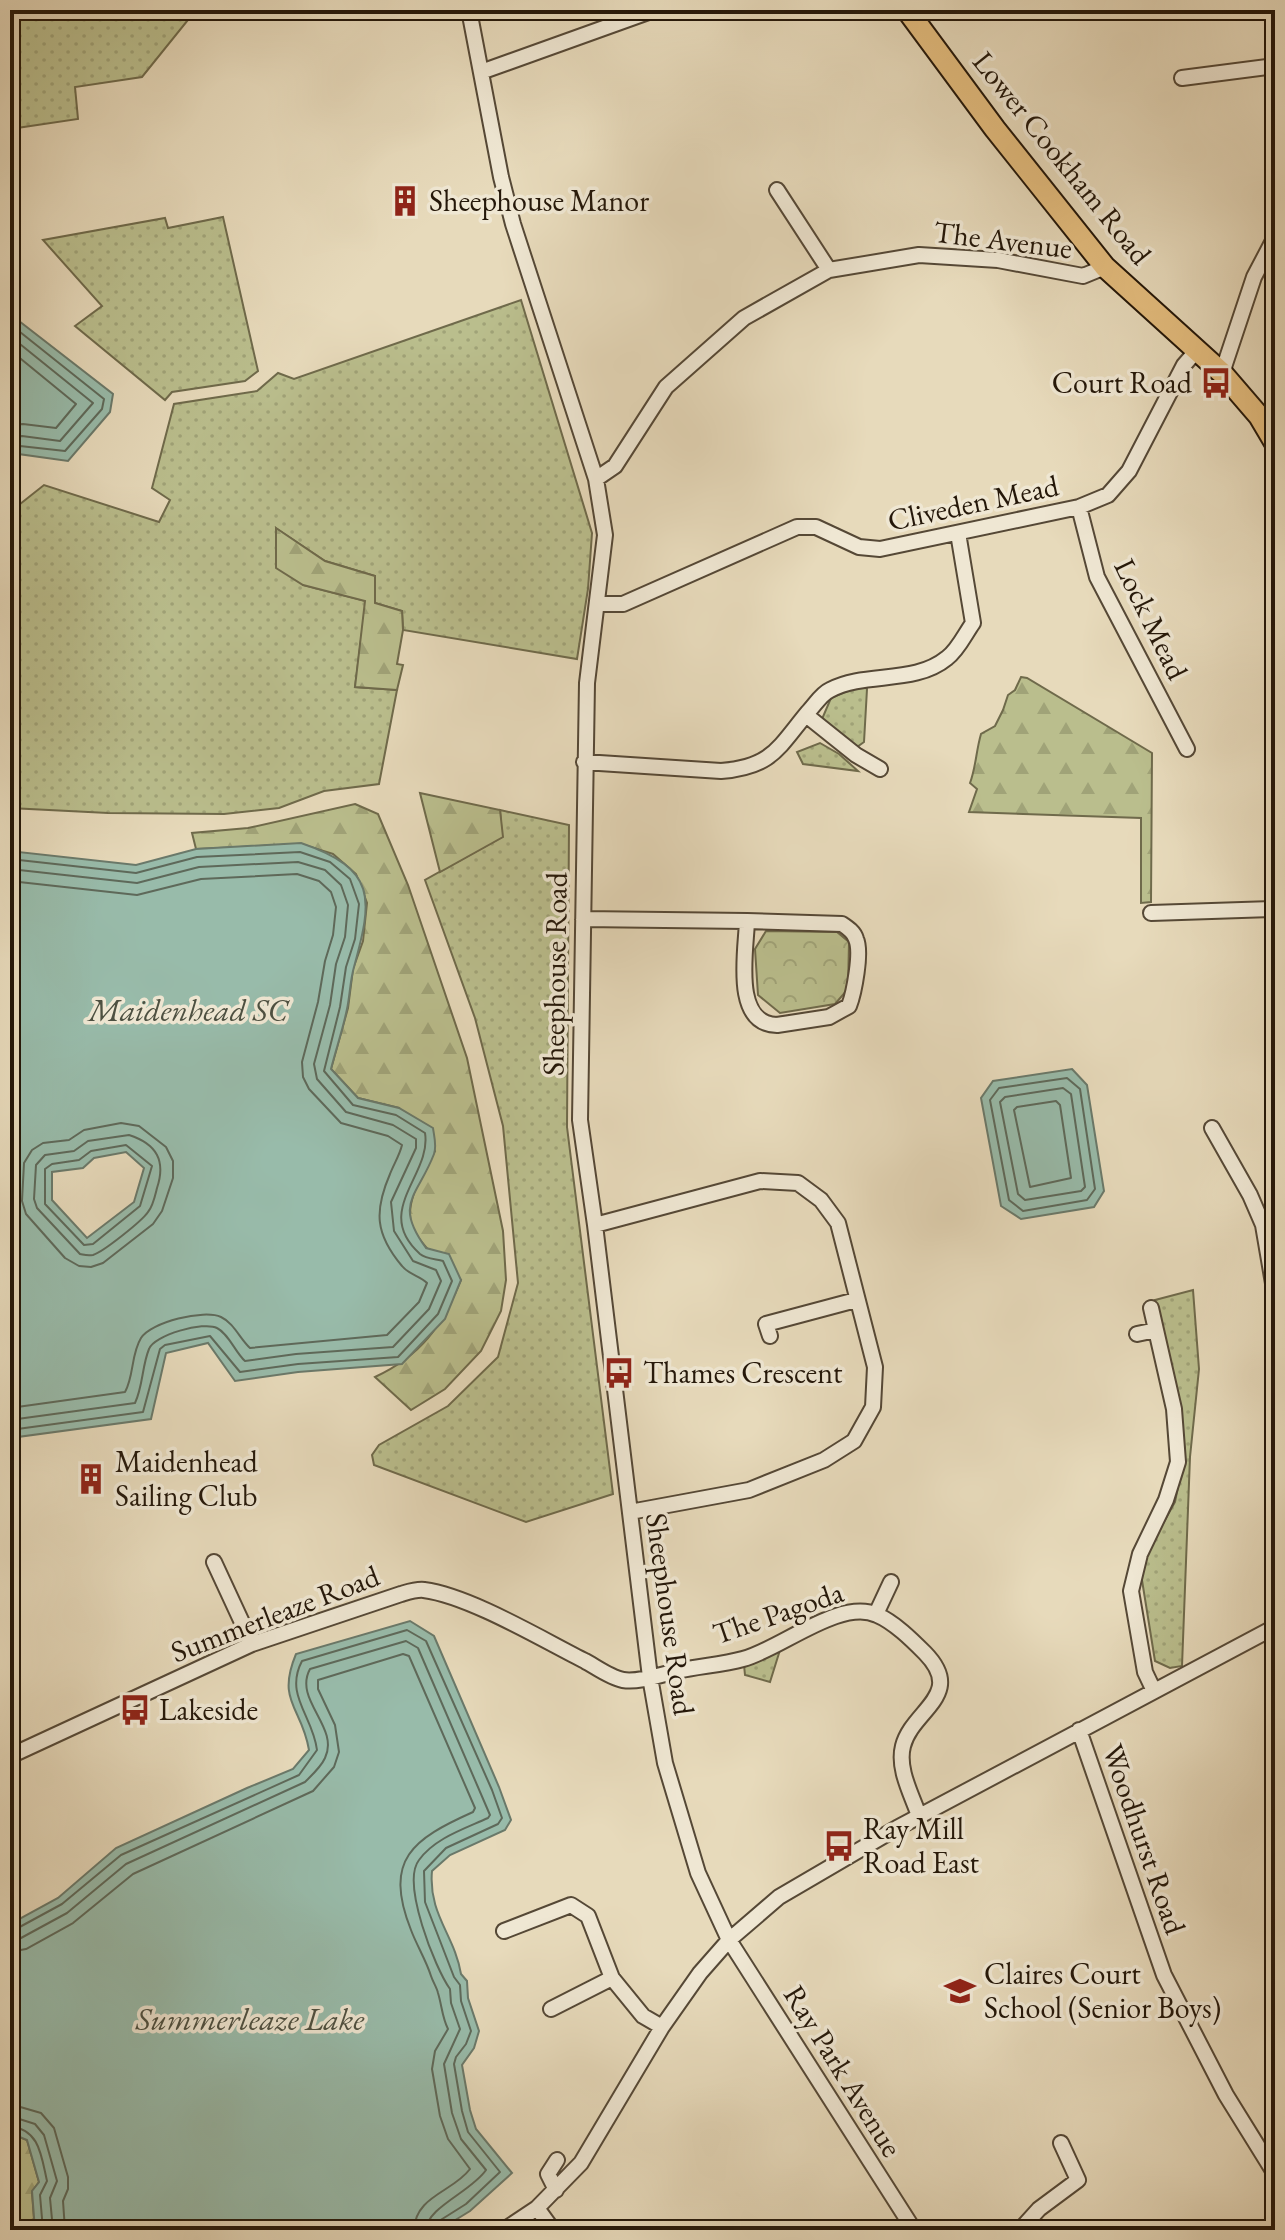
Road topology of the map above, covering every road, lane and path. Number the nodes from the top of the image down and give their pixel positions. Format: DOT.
graph roads {
  1 [pos="469,10"];
  2 [pos="654,10"];
  3 [pos="907,10"];
  4 [pos="1275,66"];
  5 [pos="481,72"];
  6 [pos="1182,78"];
  7 [pos="777,190"];
  8 [pos="1275,237"];
  9 [pos="1105,267"];
  10 [pos="829,270"];
  11 [pos="1198,349"];
  12 [pos="1222,373"];
  13 [pos="1275,443"];
  14 [pos="596,479"];
  15 [pos="1079,507"];
  16 [pos="958,533"];
  17 [pos="598,604"];
  18 [pos="806,715"];
  19 [pos="1187,749"];
  20 [pos="584,762"];
  21 [pos="880,769"];
  22 [pos="1275,909"];
  23 [pos="1151,913"];
  24 [pos="583,919"];
  25 [pos="747,921"];
  26 [pos="1212,1128"];
  27 [pos="595,1225"];
  28 [pos="1275,1295"];
  29 [pos="856,1300"];
  30 [pos="1151,1308"];
  31 [pos="764,1328"];
  32 [pos="1156,1330"];
  33 [pos="1137,1334"];
  34 [pos="630,1512"];
  35 [pos="214,1562"];
  36 [pos="891,1582"];
  37 [pos="876,1614"];
  38 [pos="1275,1627"];
  39 [pos="252,1644"];
  40 [pos="650,1677"];
  41 [pos="1154,1691"];
  42 [pos="1079,1730"];
  43 [pos="10,1756"];
  44 [pos="919,1816"];
  45 [pos="504,1931"];
  46 [pos="729,1940"];
  47 [pos="612,1978"];
  48 [pos="551,2009"];
  49 [pos="662,2027"];
  50 [pos="1061,2143"];
  51 [pos="557,2160"];
  52 [pos="1275,2174"];
  53 [pos="556,2190"];
  54 [pos="537,2208"];
  55 [pos="504,2230"];
  56 [pos="553,2230"];
  57 [pos="914,2230"];
  58 [pos="1020,2230"];
  1 -- 5 [label="street, Sheephouse Road"];
  2 -- 5 [label="street"];
  3 -- 9 [label="main road, Lower Cookham Road"];
  4 -- 6 [label="street"];
  5 -- 14 [label="street, Sheephouse Road"];
  7 -- 10 [label="street"];
  8 -- 12 [label="street"];
  9 -- 10 [label="street, The Avenue"];
  9 -- 11 [label="main road, Lower Cookham Road"];
  10 -- 14 [label="street, The Avenue"];
  11 -- 12 [label="main road, Lower Cookham Road"];
  11 -- 15 [label="street, Cliveden Mead"];
  12 -- 13 [label="main road, Lower Cookham Road"];
  14 -- 17 [label="street, Sheephouse Road"];
  15 -- 16 [label="street, Cliveden Mead"];
  15 -- 19 [label="street, Lock Mead"];
  16 -- 17 [label="street, Cliveden Mead"];
  16 -- 18 [label="street"];
  17 -- 20 [label="street, Sheephouse Road"];
  18 -- 20 [label="street"];
  18 -- 21 [label="street"];
  20 -- 24 [label="street, Sheephouse Road"];
  22 -- 23 [label="street"];
  24 -- 25 [label="street"];
  24 -- 27 [label="street, Sheephouse Road"];
  25 -- 25 [label="street"];
  26 -- 28 [label="street"];
  27 -- 29 [label="street"];
  27 -- 34 [label="street, Sheephouse Road"];
  29 -- 31 [label="street"];
  29 -- 34 [label="street"];
  30 -- 32 [label="street"];
  32 -- 33 [label="street"];
  32 -- 41 [label="street"];
  34 -- 40 [label="street, Sheephouse Road"];
  35 -- 39 [label="street"];
  36 -- 37 [label="street, The Pagoda"];
  37 -- 40 [label="street, The Pagoda"];
  37 -- 44 [label="street, The Pagoda"];
  38 -- 41 [label="street"];
  39 -- 40 [label="street, Summerleaze Road"];
  39 -- 43 [label="street, Summerleaze Road"];
  40 -- 46 [label="street, Sheephouse Road"];
  41 -- 42 [label="street"];
  42 -- 44 [label="street"];
  42 -- 52 [label="street, Woodhurst Road"];
  44 -- 46 [label="street"];
  45 -- 47 [label="street"];
  46 -- 49 [label="street"];
  46 -- 57 [label="street, Ray Park Avenue"];
  47 -- 48 [label="street"];
  47 -- 49 [label="street"];
  49 -- 53 [label="street"];
  50 -- 58 [label="street"];
  51 -- 53 [label="street"];
  53 -- 54 [label="street"];
  54 -- 55 [label="street"];
  54 -- 56 [label="street"];
}
